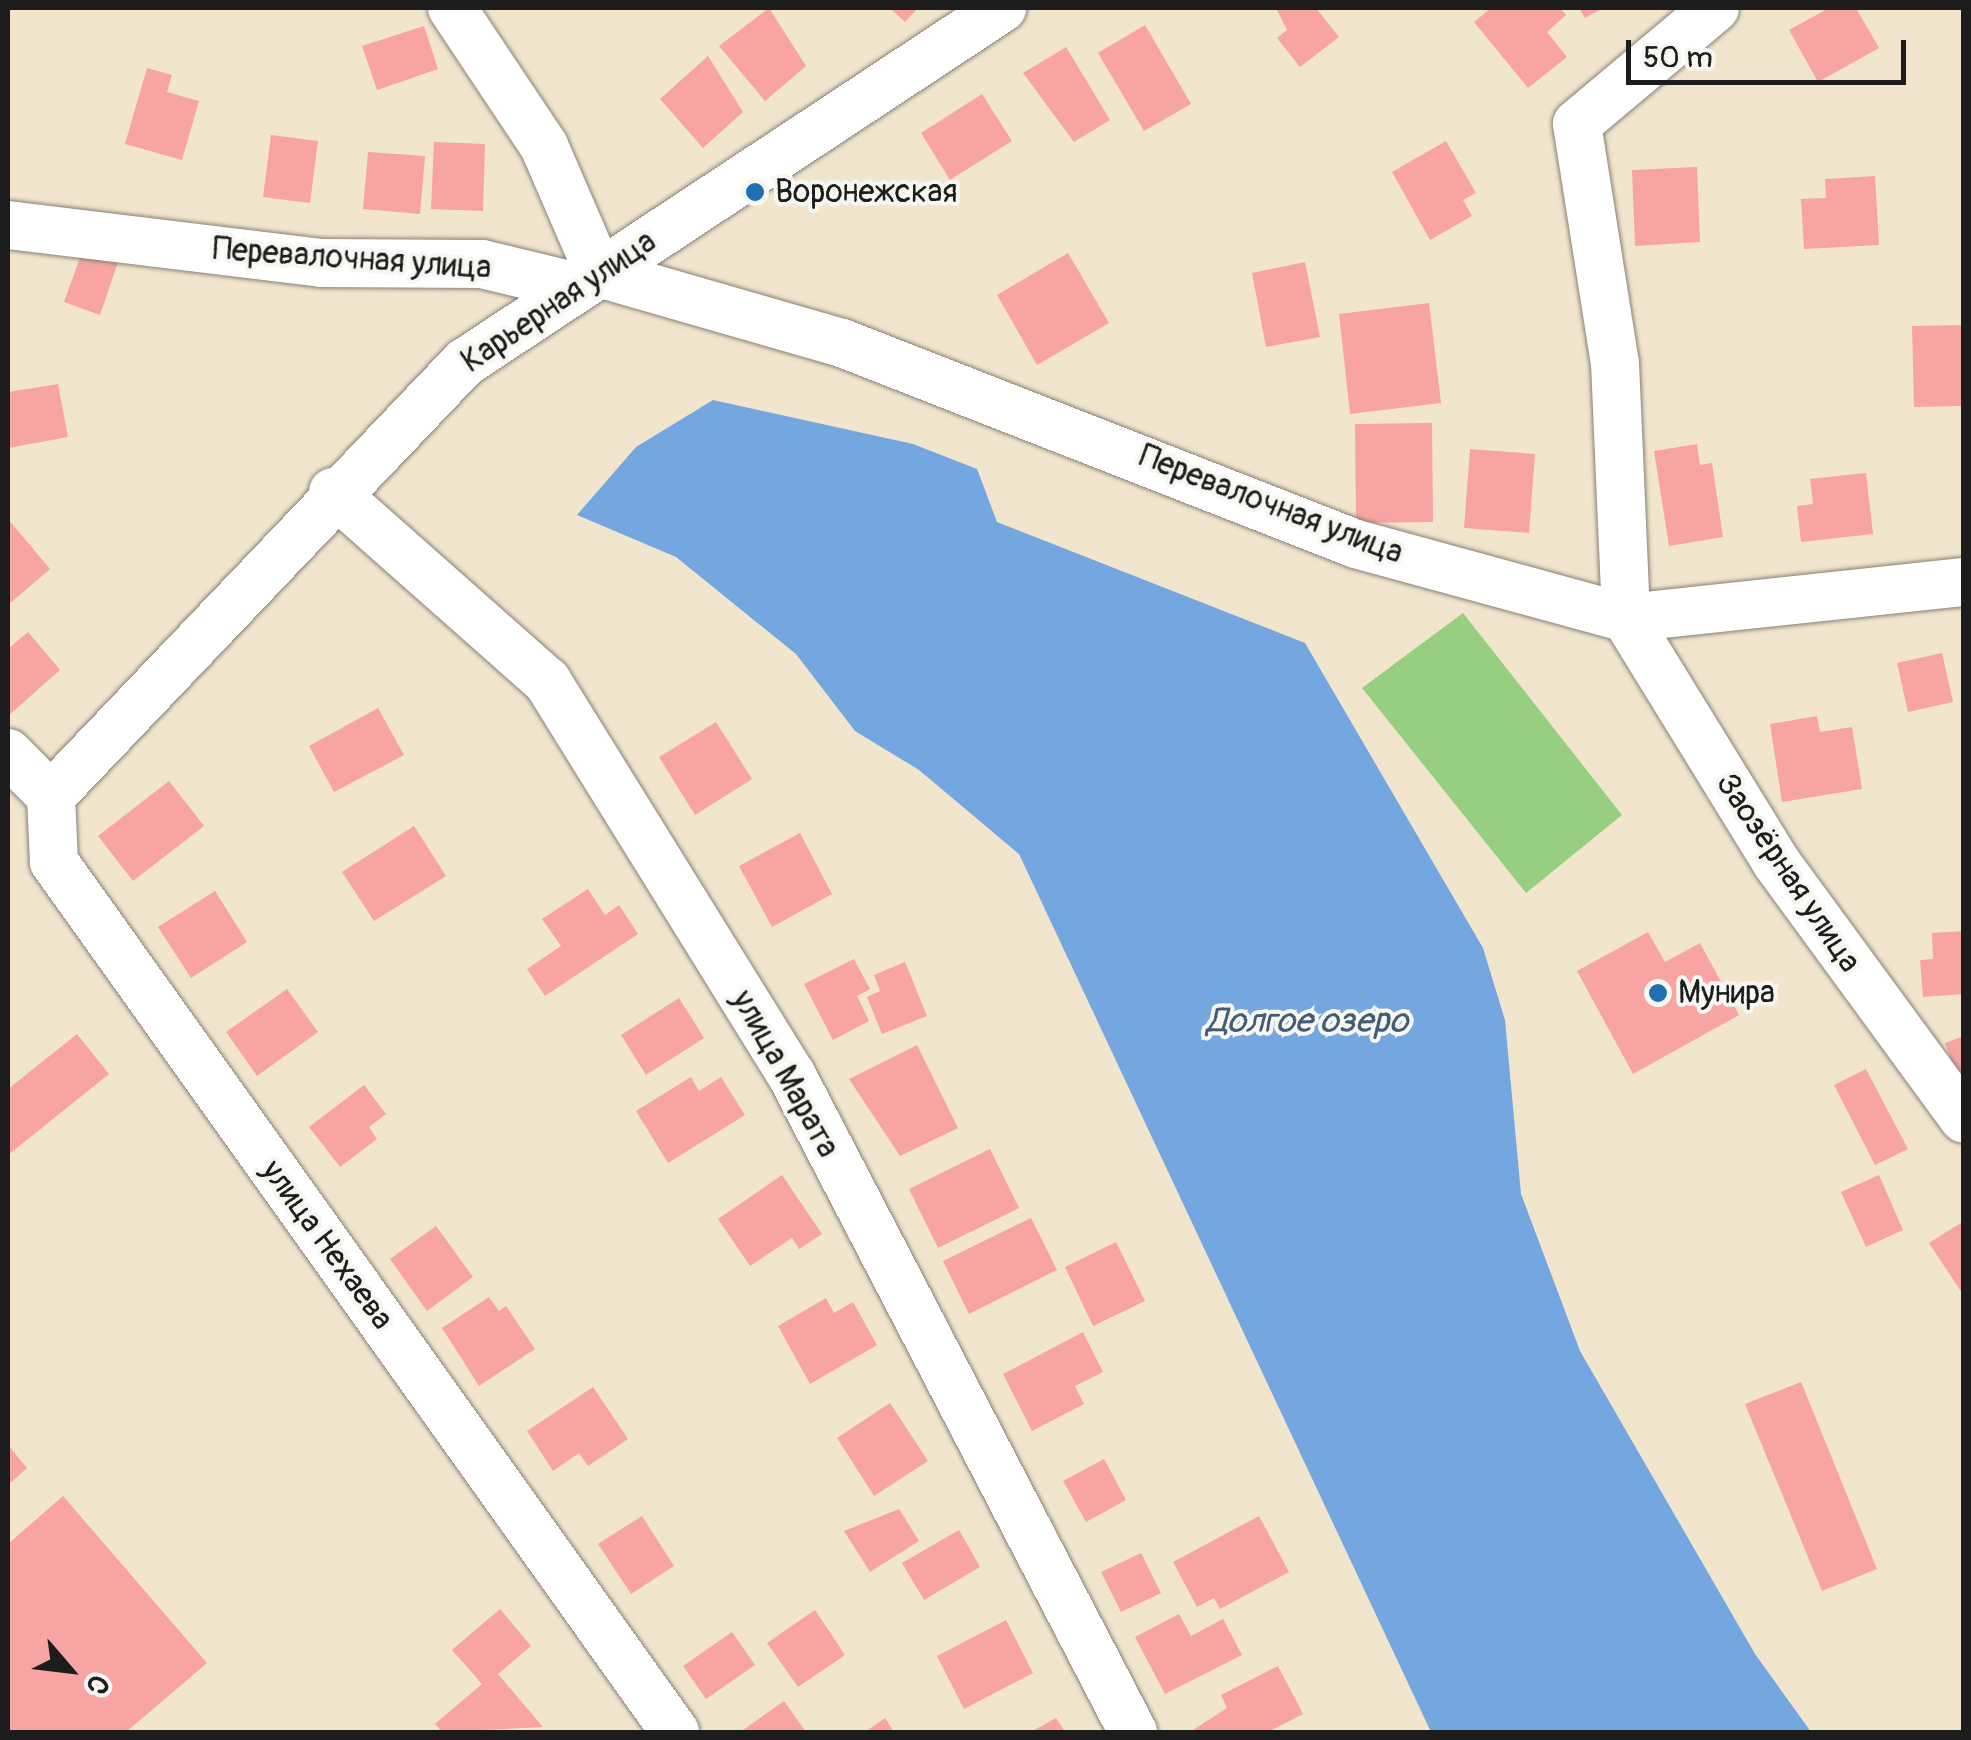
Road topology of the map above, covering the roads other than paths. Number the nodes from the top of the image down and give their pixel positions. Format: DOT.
graph roads {
  1 [pos="452,8"];
  2 [pos="1002,8"];
  3 [pos="1715,8"];
  4 [pos="8,226"];
  5 [pos="588,280"];
  6 [pos="332,492"];
  7 [pos="1964,582"];
  8 [pos="1626,618"];
  9 [pos="8,752"];
  10 [pos="51,796"];
  11 [pos="1964,1119"];
  12 [pos="675,1732"];
  13 [pos="1133,1732"];
  1 -- 5 [label="street"];
  2 -- 5 [label="street, Карьерная улица"];
  3 -- 8 [label="street"];
  4 -- 5 [label="street, Перевалочная улица"];
  5 -- 6 [label="street, Карьерная улица"];
  5 -- 8 [label="street, Перевалочная улица"];
  6 -- 10 [label="street, Карьерная улица"];
  6 -- 13 [label="street, улица Марата"];
  7 -- 8 [label="street, Перевалочная улица"];
  8 -- 11 [label="street, Заозёрная улица"];
  9 -- 10 [label="street"];
  10 -- 12 [label="street, улица Нехаева"];
}
